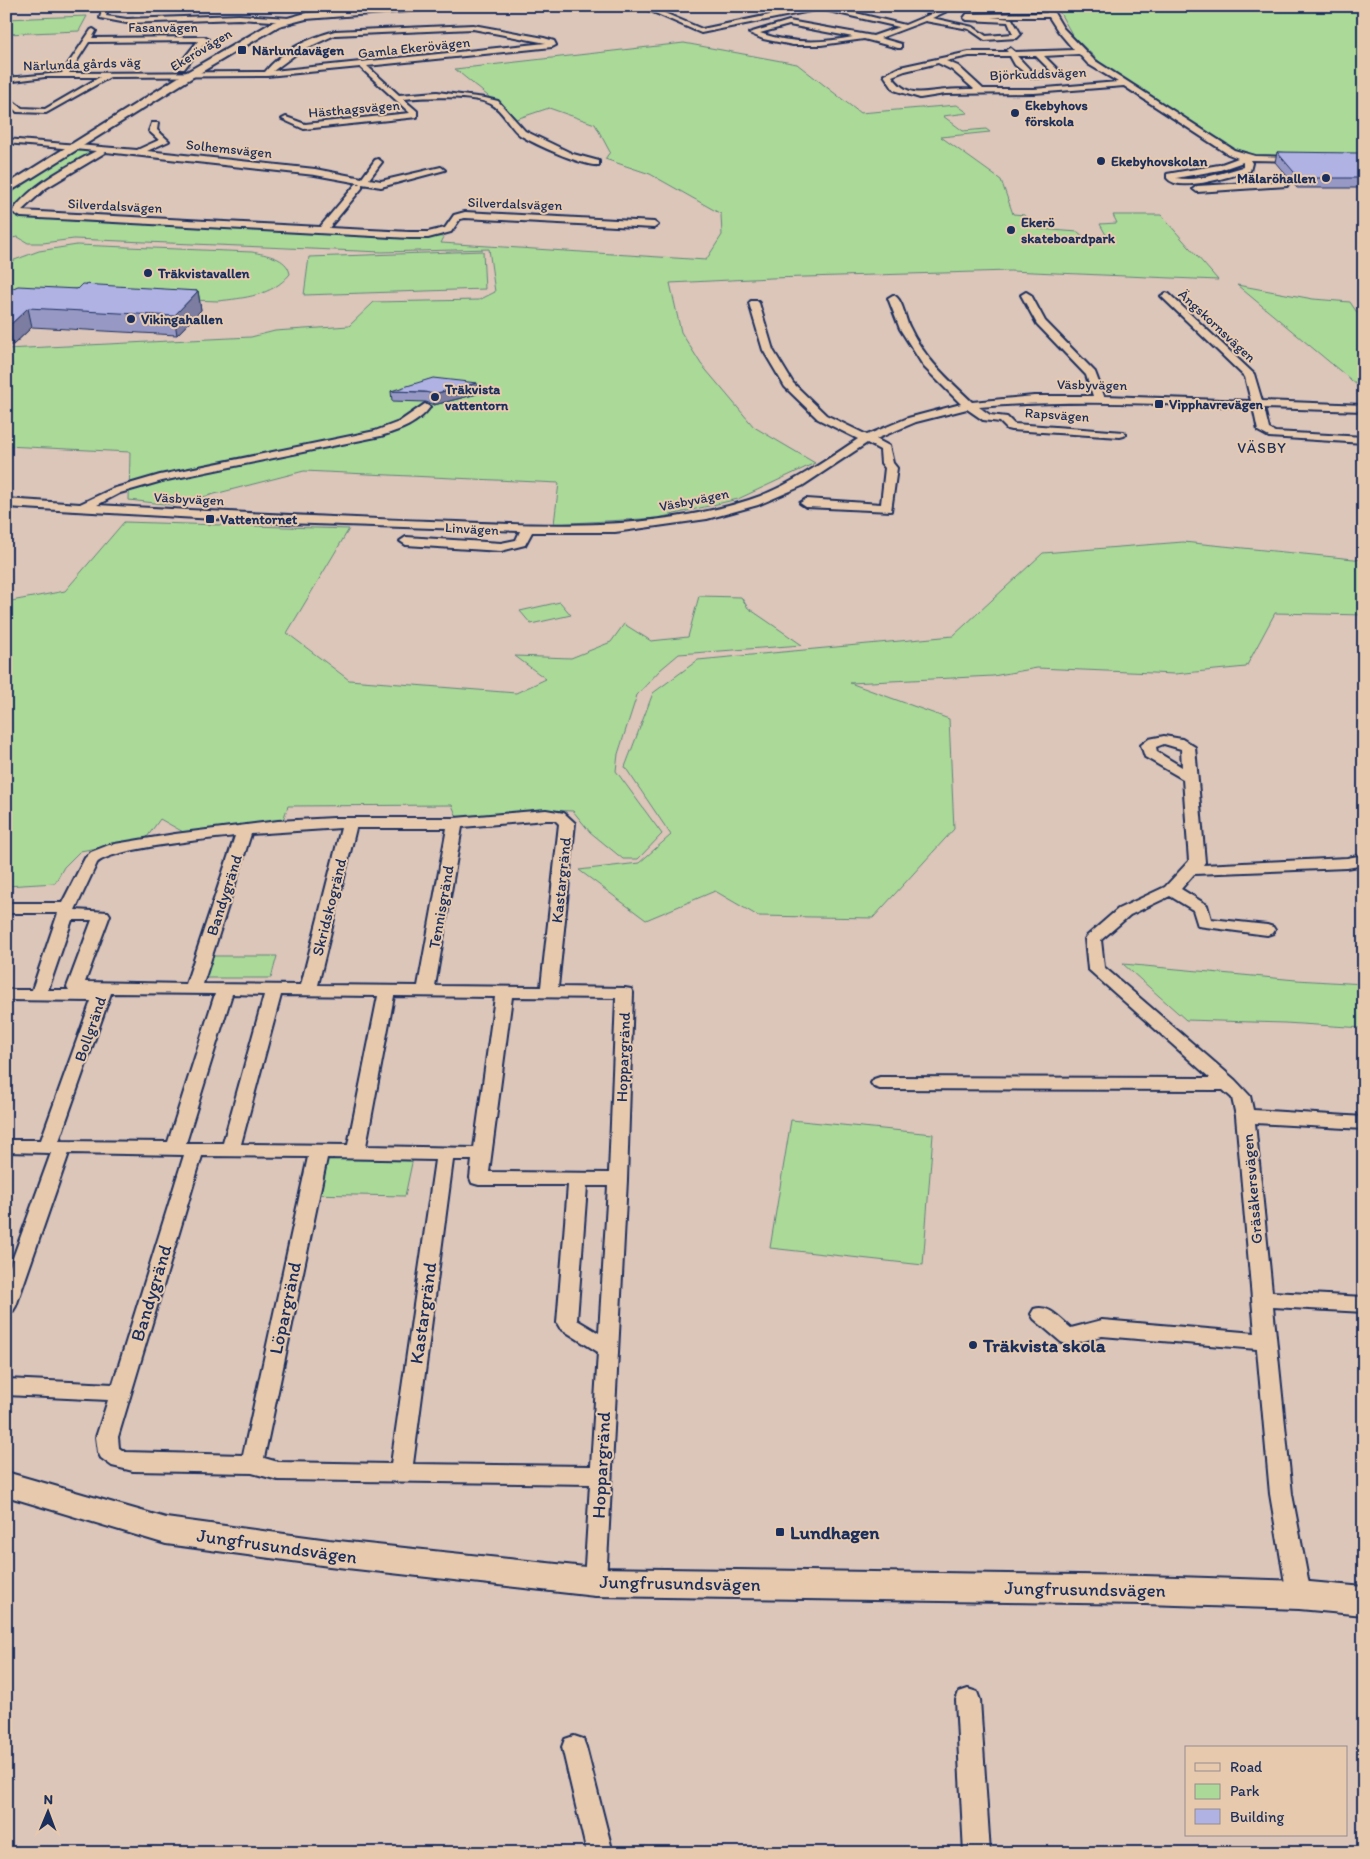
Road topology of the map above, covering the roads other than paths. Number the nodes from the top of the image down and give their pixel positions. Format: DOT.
graph roads {
  1 [pos="106,6"];
  2 [pos="436,6"];
  3 [pos="642,6"];
  4 [pos="909,6"];
  5 [pos="1047,6"];
  6 [pos="822,7"];
  7 [pos="928,10"];
  8 [pos="943,11"];
  9 [pos="1050,15"];
  10 [pos="967,18"];
  11 [pos="925,19"];
  12 [pos="289,20"];
  13 [pos="953,24"];
  14 [pos="906,27"];
  15 [pos="94,29"];
  16 [pos="862,37"];
  17 [pos="873,38"];
  18 [pos="87,40"];
  19 [pos="898,46"];
  20 [pos="1077,49"];
  21 [pos="1038,54"];
  22 [pos="1013,55"];
  23 [pos="939,61"];
  24 [pos="362,65"];
  25 [pos="180,67"];
  26 [pos="109,74"];
  27 [pos="267,74"];
  28 [pos="64,75"];
  29 [pos="189,75"];
  30 [pos="6,80"];
  31 [pos="1126,84"];
  32 [pos="980,90"];
  33 [pos="920,96"];
  34 [pos="399,97"];
  35 [pos="6,98"];
  36 [pos="911,99"];
  37 [pos="286,119"];
  38 [pos="155,125"];
  39 [pos="6,141"];
  40 [pos="74,146"];
  41 [pos="105,149"];
  42 [pos="135,153"];
  43 [pos="1244,157"];
  44 [pos="1305,159"];
  45 [pos="378,162"];
  46 [pos="596,164"];
  47 [pos="441,170"];
  48 [pos="361,184"];
  49 [pos="1284,184"];
  50 [pos="6,190"];
  51 [pos="654,226"];
  52 [pos="323,230"];
  53 [pos="1026,295"];
  54 [pos="1166,296"];
  55 [pos="893,298"];
  56 [pos="754,303"];
  57 [pos="1100,399"];
  58 [pos="969,405"];
  59 [pos="1258,405"];
  60 [pos="425,407"];
  61 [pos="1364,408"];
  62 [pos="1120,434"];
  63 [pos="866,439"];
  64 [pos="1364,440"];
  65 [pos="6,503"];
  66 [pos="806,503"];
  67 [pos="80,508"];
  68 [pos="528,528"];
  69 [pos="406,541"];
  70 [pos="1189,777"];
  71 [pos="350,823"];
  72 [pos="454,823"];
  73 [pos="245,830"];
  74 [pos="1364,860"];
  75 [pos="1189,870"];
  76 [pos="1171,890"];
  77 [pos="6,908"];
  78 [pos="67,911"];
  79 [pos="1267,930"];
  80 [pos="193,989"];
  81 [pos="225,990"];
  82 [pos="274,990"];
  83 [pos="308,990"];
  84 [pos="387,991"];
  85 [pos="426,991"];
  86 [pos="103,992"];
  87 [pos="504,992"];
  88 [pos="549,992"];
  89 [pos="6,996"];
  90 [pos="38,996"];
  91 [pos="880,1083"];
  92 [pos="1229,1084"];
  93 [pos="1246,1116"];
  94 [pos="1364,1123"];
  95 [pos="6,1146"];
  96 [pos="55,1147"];
  97 [pos="185,1149"];
  98 [pos="230,1150"];
  99 [pos="319,1151"];
  100 [pos="356,1152"];
  101 [pos="445,1154"];
  102 [pos="481,1154"];
  103 [pos="578,1180"];
  104 [pos="618,1180"];
  105 [pos="1262,1298"];
  106 [pos="1364,1305"];
  107 [pos="6,1306"];
  108 [pos="1041,1314"];
  109 [pos="1266,1342"];
  110 [pos="608,1348"];
  111 [pos="6,1387"];
  112 [pos="121,1393"];
  113 [pos="252,1464"];
  114 [pos="278,1471"];
  115 [pos="401,1472"];
  116 [pos="600,1475"];
  117 [pos="6,1484"];
  118 [pos="595,1582"];
  119 [pos="1299,1595"];
  120 [pos="1364,1601"];
  121 [pos="968,1700"];
  122 [pos="574,1747"];
  123 [pos="600,1853"];
  124 [pos="977,1853"];
  1 -- 12 [label="street"];
  2 -- 12 [label="main road, Ekerövägen"];
  3 -- 6 [label="street"];
  4 -- 7 [label="street"];
  5 -- 9 [label="street, Björkuddsvägen"];
  6 -- 14 [label="street"];
  8 -- 11 [label="street"];
  9 -- 10 [label="street"];
  9 -- 20 [label="street, Björkuddsvägen"];
  10 -- 13 [label="street"];
  10 -- 13 [label="street"];
  11 -- 13 [label="street"];
  11 -- 14 [label="street"];
  12 -- 29 [label="main road, Ekerövägen"];
  14 -- 17 [label="street"];
  15 -- 18 [label="street"];
  16 -- 16 [label="street"];
  16 -- 17 [label="street"];
  17 -- 19 [label="street"];
  18 -- 25 [label="street, Fasanvägen"];
  18 -- 28 [label="street"];
  20 -- 21 [label="street, Björkuddsvägen"];
  20 -- 22 [label="street, Björkuddsvägen"];
  20 -- 31 [label="street, Björkuddsvägen"];
  21 -- 22 [label="street, Björkuddsvägen"];
  21 -- 22 [label="street, Björkuddsvägen"];
  22 -- 23 [label="street, Björkuddsvägen"];
  23 -- 32 [label="street, Björkuddsvägen"];
  23 -- 33 [label="street, Björkuddsvägen"];
  24 -- 27 [label="street, Gamla Ekerövägen"];
  24 -- 27 [label="street, Gamla Ekerövägen"];
  24 -- 34 [label="street, Hästhagsvägen"];
  26 -- 28 [label="street, Närlunda gårds väg"];
  26 -- 29 [label="street, Närlunda gårds väg"];
  26 -- 35 [label="street"];
  27 -- 29 [label="street, Gamla Ekerövägen"];
  28 -- 30 [label="street, Närlunda gårds väg"];
  29 -- 40 [label="main road, Ekerövägen"];
  31 -- 32 [label="street, Björkuddsvägen"];
  31 -- 43 [label="street, Björkuddsvägen"];
  32 -- 33 [label="street, Björkuddsvägen"];
  33 -- 36 [label="street, Björkuddsvägen"];
  34 -- 37 [label="street, Hästhagsvägen"];
  34 -- 46 [label="street"];
  38 -- 42 [label="street"];
  39 -- 40 [label="street, Solhemsvägen"];
  40 -- 41 [label="street, Solhemsvägen"];
  40 -- 50 [label="main road, Ekerövägen"];
  41 -- 42 [label="street, Solhemsvägen"];
  41 -- 52 [label="street, Silverdalsvägen"];
  42 -- 48 [label="street, Solhemsvägen"];
  43 -- 44 [label="street, Björkuddsvägen"];
  43 -- 49 [label="street, Björkuddsvägen"];
  45 -- 48 [label="street"];
  47 -- 48 [label="street, Solhemsvägen"];
  48 -- 52 [label="street"];
  51 -- 52 [label="street, Silverdalsvägen"];
  53 -- 57 [label="street"];
  54 -- 59 [label="street, Ängskornsvägen"];
  55 -- 58 [label="street"];
  56 -- 63 [label="street"];
  57 -- 58 [label="street, Väsbyvägen"];
  57 -- 59 [label="street, Väsbyvägen"];
  58 -- 62 [label="street, Rapsvägen"];
  58 -- 63 [label="street, Väsbyvägen"];
  59 -- 61 [label="street, Väsbyvägen"];
  59 -- 64 [label="street, Ängskornsvägen"];
  60 -- 67 [label="street"];
  63 -- 66 [label="street"];
  63 -- 68 [label="street, Väsbyvägen"];
  65 -- 67 [label="street, Väsbyvägen"];
  67 -- 68 [label="street, Väsbyvägen"];
  68 -- 69 [label="street, Linvägen"];
  70 -- 75 [label="street, Gräsåkersvägen"];
  71 -- 72 [label="street, Kastargränd"];
  71 -- 73 [label="street, Kastargränd"];
  71 -- 83 [label="street, Skridskogränd"];
  72 -- 85 [label="street, Tennisgränd"];
  72 -- 88 [label="street, Kastargränd"];
  73 -- 78 [label="street"];
  73 -- 80 [label="street, Bandygränd"];
  74 -- 75 [label="street"];
  75 -- 76 [label="street, Gräsåkersvägen"];
  76 -- 79 [label="street"];
  76 -- 92 [label="street, Gräsåkersvägen"];
  77 -- 78 [label="street, Bollgränd"];
  78 -- 86 [label="street, Bollgränd"];
  78 -- 90 [label="street"];
  80 -- 81 [label="street"];
  80 -- 86 [label="street"];
  81 -- 82 [label="street"];
  81 -- 97 [label="street, Bandygränd"];
  82 -- 83 [label="street"];
  82 -- 98 [label="street"];
  83 -- 84 [label="street"];
  84 -- 85 [label="street"];
  84 -- 100 [label="street"];
  85 -- 87 [label="street"];
  86 -- 90 [label="street"];
  86 -- 96 [label="street, Bollgränd"];
  87 -- 88 [label="street"];
  87 -- 102 [label="street"];
  88 -- 104 [label="street, Hoppargränd"];
  89 -- 90 [label="street"];
  91 -- 92 [label="street"];
  92 -- 93 [label="street, Gräsåkersvägen"];
  93 -- 94 [label="street"];
  93 -- 105 [label="street, Gräsåkersvägen"];
  95 -- 96 [label="street"];
  96 -- 97 [label="street"];
  96 -- 107 [label="street, Bollgränd"];
  97 -- 98 [label="street"];
  97 -- 112 [label="street, Bandygränd"];
  98 -- 99 [label="street"];
  99 -- 100 [label="street"];
  99 -- 113 [label="street, Löpargränd"];
  100 -- 101 [label="street"];
  101 -- 102 [label="street"];
  101 -- 115 [label="street, Kastargränd"];
  102 -- 103 [label="street"];
  103 -- 104 [label="street"];
  103 -- 110 [label="street"];
  104 -- 110 [label="street, Hoppargränd"];
  105 -- 106 [label="street"];
  105 -- 109 [label="street, Gräsåkersvägen"];
  108 -- 109 [label="street"];
  109 -- 119 [label="street, Gräsåkersvägen"];
  110 -- 116 [label="street, Hoppargränd"];
  111 -- 112 [label="street"];
  112 -- 113 [label="street, Bandygränd"];
  113 -- 114 [label="street"];
  114 -- 115 [label="street"];
  115 -- 116 [label="street"];
  116 -- 118 [label="street, Hoppargränd"];
  117 -- 118 [label="main road, Jungfrusundsvägen"];
  118 -- 119 [label="main road, Jungfrusundsvägen"];
  119 -- 120 [label="main road, Jungfrusundsvägen"];
  121 -- 124 [label="street"];
  122 -- 123 [label="street"];
}
